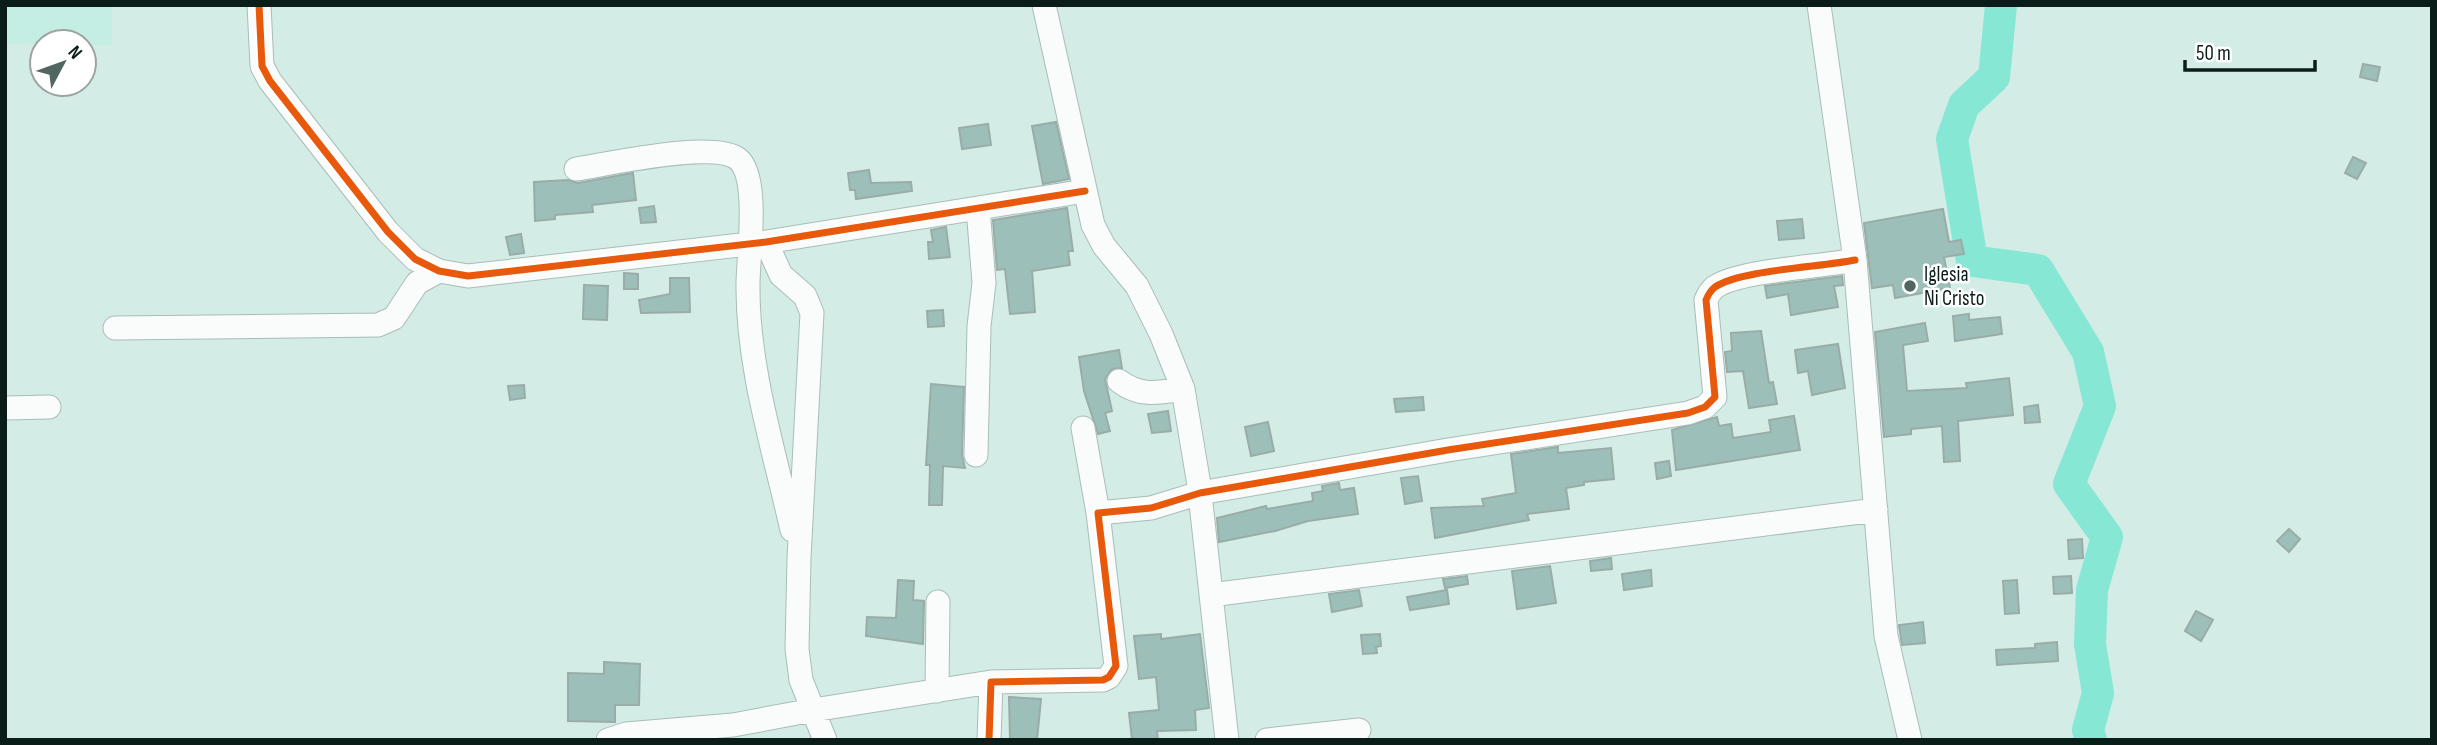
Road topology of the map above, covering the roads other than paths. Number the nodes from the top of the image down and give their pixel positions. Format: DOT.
graph roads {
  1 [pos="259,5"];
  2 [pos="1044,5"];
  3 [pos="1819,5"];
  4 [pos="576,169"];
  5 [pos="1085,191"];
  6 [pos="978,208"];
  7 [pos="758,243"];
  8 [pos="1855,260"];
  9 [pos="439,271"];
  10 [pos="115,328"];
  11 [pos="1119,381"];
  12 [pos="1183,389"];
  13 [pos="49,407"];
  14 [pos="5,408"];
  15 [pos="1083,428"];
  16 [pos="976,455"];
  17 [pos="1200,493"];
  18 [pos="1876,510"];
  19 [pos="1098,513"];
  20 [pos="799,558"];
  21 [pos="1211,595"];
  22 [pos="938,602"];
  23 [pos="991,682"];
  24 [pos="937,691"];
  25 [pos="813,710"];
  26 [pos="1359,730"];
  27 [pos="608,740"];
  28 [pos="825,740"];
  29 [pos="989,740"];
  30 [pos="1227,740"];
  31 [pos="1268,740"];
  32 [pos="1910,740"];
  1 -- 9 [label="street"];
  2 -- 5 [label="street"];
  3 -- 8 [label="street"];
  4 -- 7 [label="street"];
  5 -- 6 [label="street"];
  5 -- 12 [label="street"];
  6 -- 7 [label="street"];
  6 -- 16 [label="street"];
  7 -- 9 [label="street"];
  7 -- 20 [label="street"];
  7 -- 20 [label="street"];
  8 -- 17 [label="street"];
  8 -- 18 [label="street"];
  9 -- 10 [label="street"];
  11 -- 12 [label="street"];
  12 -- 17 [label="street"];
  13 -- 14 [label="street"];
  15 -- 19 [label="street"];
  17 -- 19 [label="street"];
  17 -- 21 [label="street"];
  18 -- 21 [label="street"];
  18 -- 32 [label="street"];
  19 -- 23 [label="street"];
  20 -- 25 [label="street"];
  21 -- 30 [label="street"];
  22 -- 24 [label="street"];
  23 -- 24 [label="street"];
  23 -- 29 [label="street"];
  24 -- 25 [label="street"];
  25 -- 27 [label="street"];
  25 -- 28 [label="street"];
  26 -- 31 [label="street"];
}
